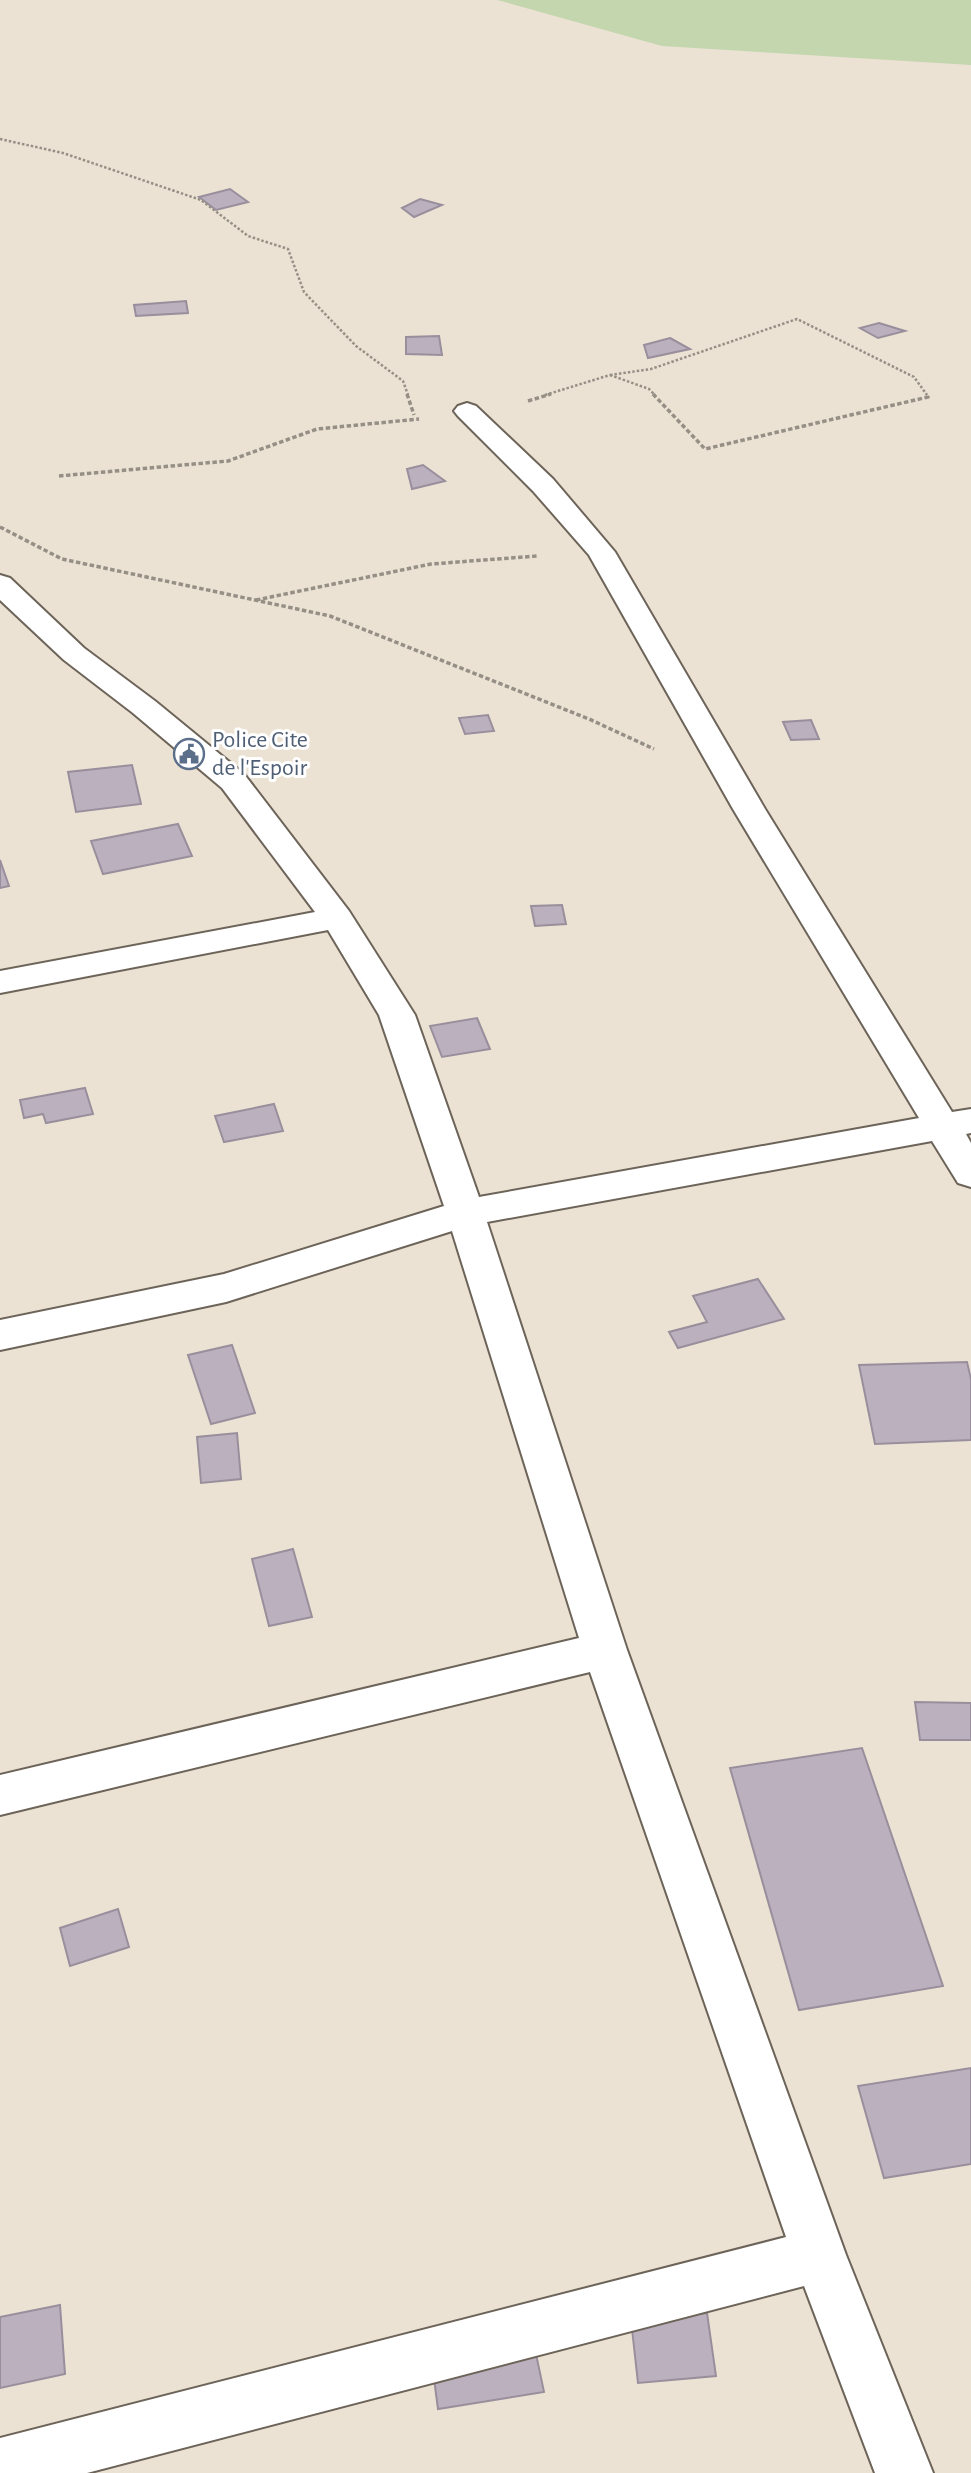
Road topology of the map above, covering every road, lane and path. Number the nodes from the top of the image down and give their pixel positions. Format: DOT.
graph roads {
  1 [pos="0,139"];
  2 [pos="610,375"];
  3 [pos="467,411"];
  4 [pos="416,419"];
  5 [pos="59,476"];
  6 [pos="0,527"];
  7 [pos="601,552"];
  8 [pos="0,584"];
  9 [pos="252,601"];
  10 [pos="664,754"];
  11 [pos="337,918"];
  12 [pos="0,982"];
  13 [pos="956,1123"];
  14 [pos="971,1174"];
  15 [pos="465,1213"];
  16 [pos="0,1335"];
  17 [pos="605,1650"];
  18 [pos="0,1795"];
  19 [pos="819,2255"];
  20 [pos="0,2467"];
  21 [pos="904,2473"];
  1 -- 4 [label="path"];
  2 -- 2 [label="path"];
  2 -- 3 [label="path"];
  3 -- 4 [label="path"];
  3 -- 7 [label="street"];
  4 -- 5 [label="path"];
  6 -- 9 [label="path"];
  7 -- 9 [label="path"];
  7 -- 13 [label="street"];
  8 -- 11 [label="street"];
  9 -- 10 [label="path"];
  11 -- 12 [label="street"];
  11 -- 15 [label="street"];
  13 -- 14 [label="street"];
  13 -- 15 [label="street"];
  15 -- 16 [label="street"];
  15 -- 17 [label="street"];
  17 -- 18 [label="street"];
  17 -- 19 [label="street"];
  19 -- 20 [label="street"];
  19 -- 21 [label="street"];
}
